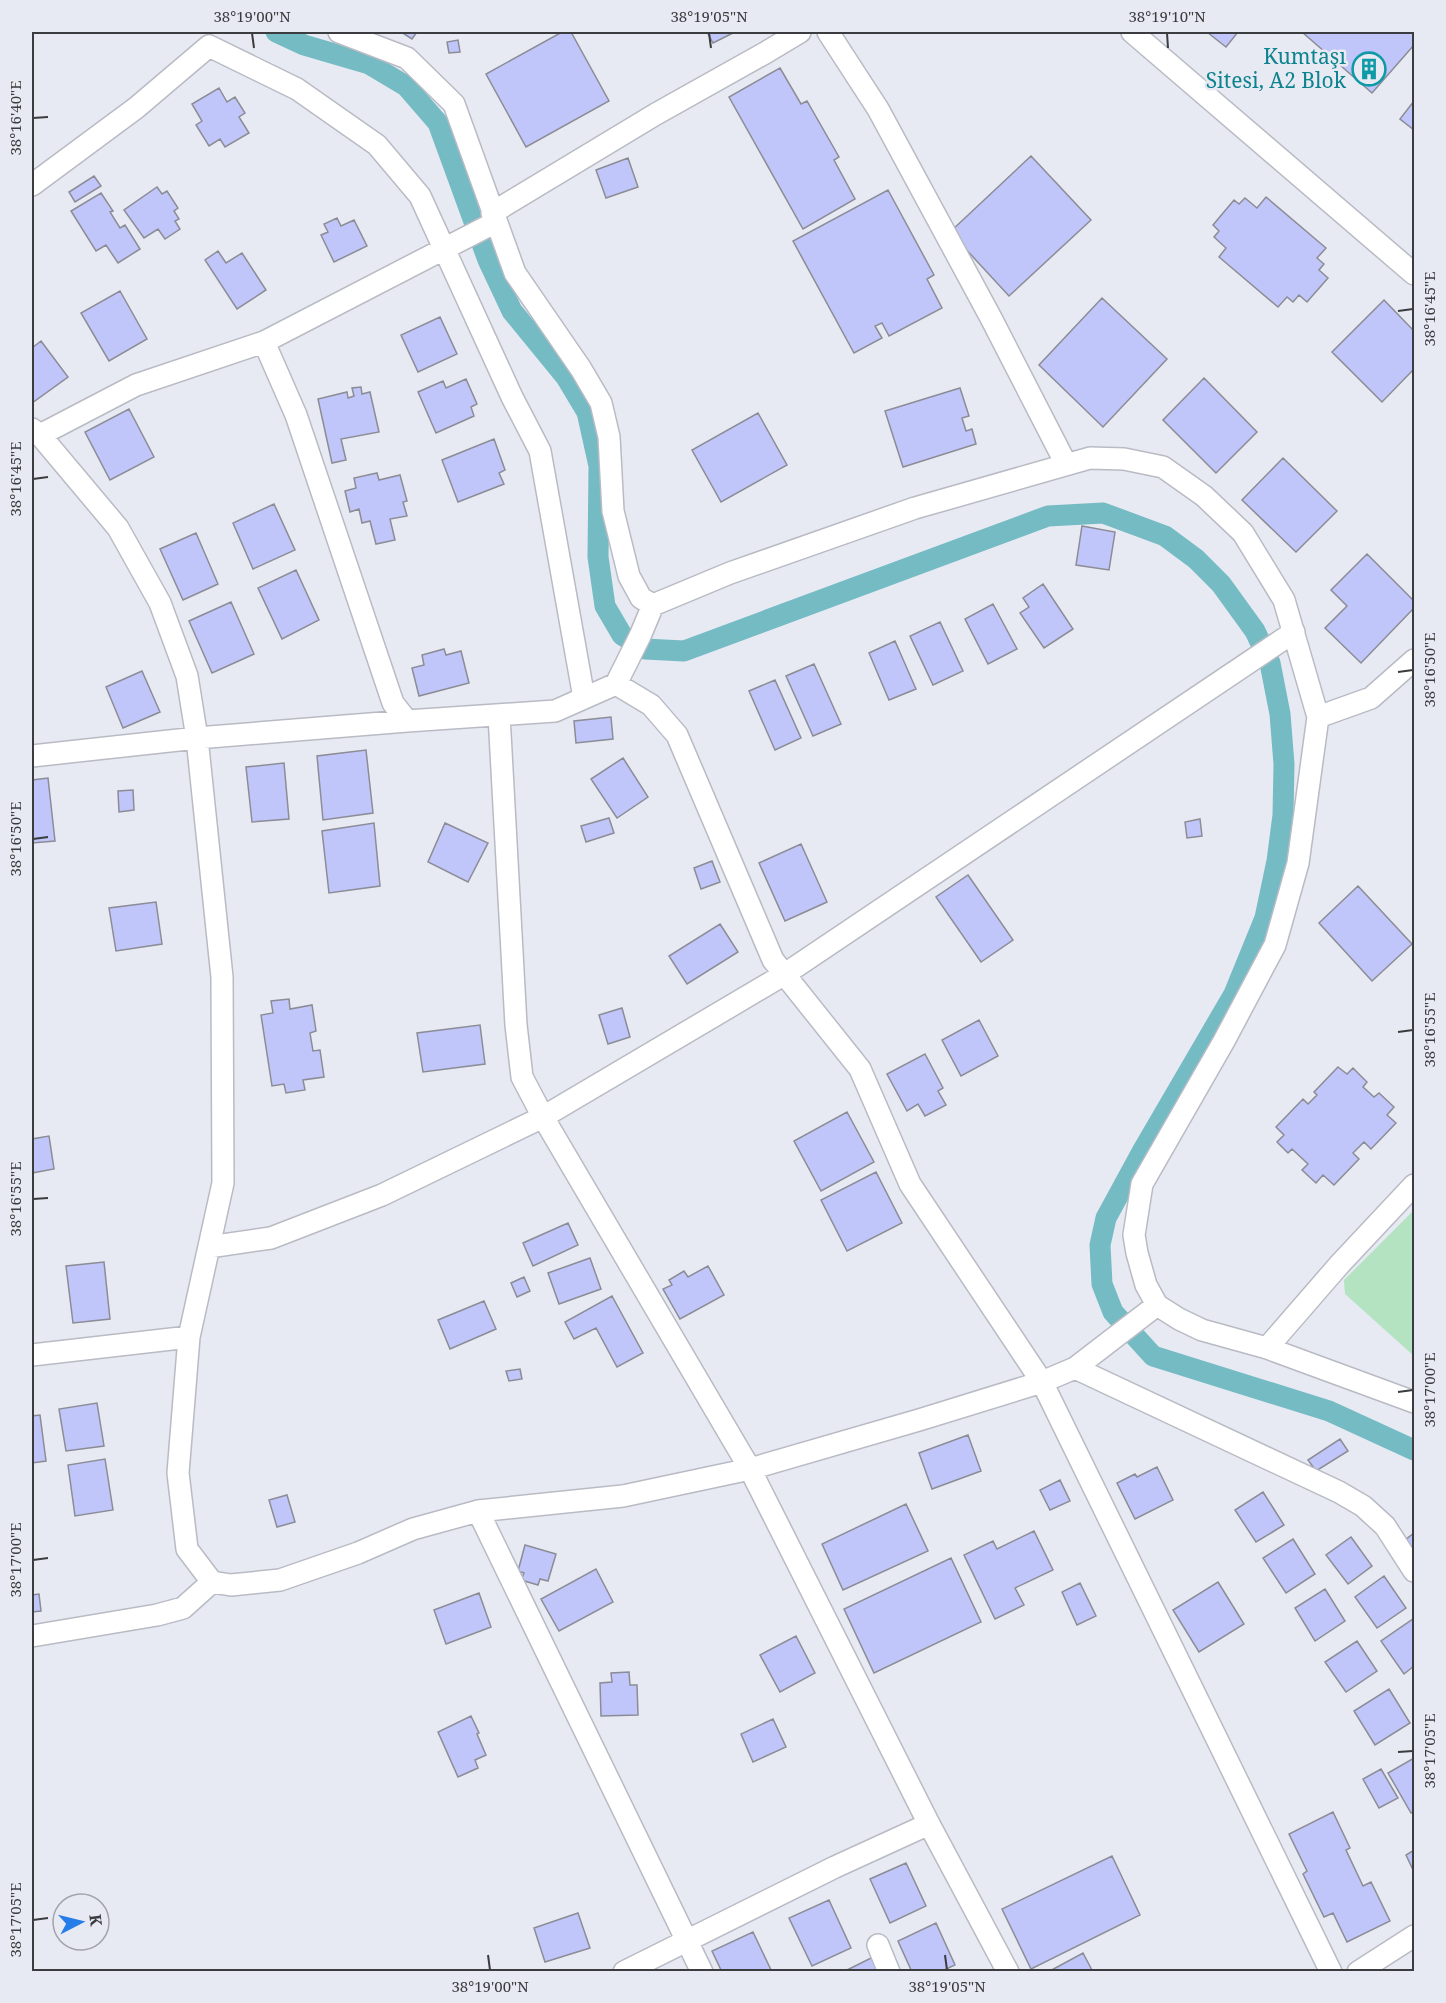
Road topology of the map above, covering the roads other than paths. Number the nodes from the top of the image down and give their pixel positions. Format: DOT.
graph roads {
  1 [pos="339,32"];
  2 [pos="800,32"];
  3 [pos="828,32"];
  4 [pos="1132,32"];
  5 [pos="207,39"];
  6 [pos="32,185"];
  7 [pos="492,220"];
  8 [pos="444,247"];
  9 [pos="1414,274"];
  10 [pos="264,342"];
  11 [pos="36,432"];
  12 [pos="1066,464"];
  13 [pos="653,604"];
  14 [pos="1294,632"];
  15 [pos="1414,660"];
  16 [pos="616,684"];
  17 [pos="584,698"];
  18 [pos="499,715"];
  19 [pos="1318,717"];
  20 [pos="407,721"];
  21 [pos="197,738"];
  22 [pos="32,756"];
  23 [pos="785,974"];
  24 [pos="543,1117"];
  25 [pos="1414,1185"];
  26 [pos="209,1246"];
  27 [pos="1149,1310"];
  28 [pos="189,1337"];
  29 [pos="1267,1348"];
  30 [pos="32,1354"];
  31 [pos="1075,1368"];
  32 [pos="1042,1382"];
  33 [pos="1414,1402"];
  34 [pos="750,1469"];
  35 [pos="478,1510"];
  36 [pos="1414,1571"];
  37 [pos="212,1582"];
  38 [pos="32,1636"];
  39 [pos="928,1824"];
  40 [pos="1414,1936"];
  41 [pos="687,1940"];
  42 [pos="878,1945"];
  43 [pos="624,1971"];
  44 [pos="702,1971"];
  45 [pos="890,1971"];
  46 [pos="1008,1971"];
  47 [pos="1331,1971"];
  48 [pos="1358,1971"];
  1 -- 7 [label="street"];
  2 -- 7 [label="street"];
  3 -- 12 [label="street"];
  4 -- 9 [label="street"];
  5 -- 6 [label="street"];
  5 -- 8 [label="street"];
  7 -- 8 [label="street"];
  7 -- 13 [label="street"];
  8 -- 10 [label="street"];
  8 -- 17 [label="street"];
  10 -- 11 [label="street"];
  10 -- 20 [label="street"];
  11 -- 21 [label="street"];
  12 -- 13 [label="street"];
  12 -- 14 [label="street"];
  13 -- 16 [label="street"];
  14 -- 19 [label="street"];
  14 -- 23 [label="street"];
  15 -- 19 [label="street"];
  16 -- 17 [label="street"];
  16 -- 23 [label="street"];
  17 -- 18 [label="street"];
  18 -- 20 [label="street"];
  18 -- 24 [label="street"];
  19 -- 27 [label="street"];
  20 -- 21 [label="street"];
  21 -- 22 [label="street"];
  21 -- 26 [label="street"];
  23 -- 24 [label="street"];
  23 -- 32 [label="street"];
  24 -- 26 [label="street"];
  24 -- 34 [label="street"];
  25 -- 29 [label="street"];
  26 -- 28 [label="street"];
  27 -- 29 [label="street"];
  27 -- 31 [label="street"];
  28 -- 30 [label="street"];
  28 -- 37 [label="street"];
  29 -- 33 [label="street"];
  31 -- 32 [label="street"];
  31 -- 36 [label="street"];
  32 -- 34 [label="street"];
  32 -- 47 [label="street"];
  34 -- 35 [label="street"];
  34 -- 39 [label="street"];
  35 -- 37 [label="street"];
  35 -- 41 [label="street"];
  37 -- 38 [label="street"];
  39 -- 41 [label="street"];
  39 -- 46 [label="street"];
  40 -- 48 [label="street"];
  41 -- 43 [label="street"];
  41 -- 44 [label="street"];
  42 -- 45 [label="street"];
}
